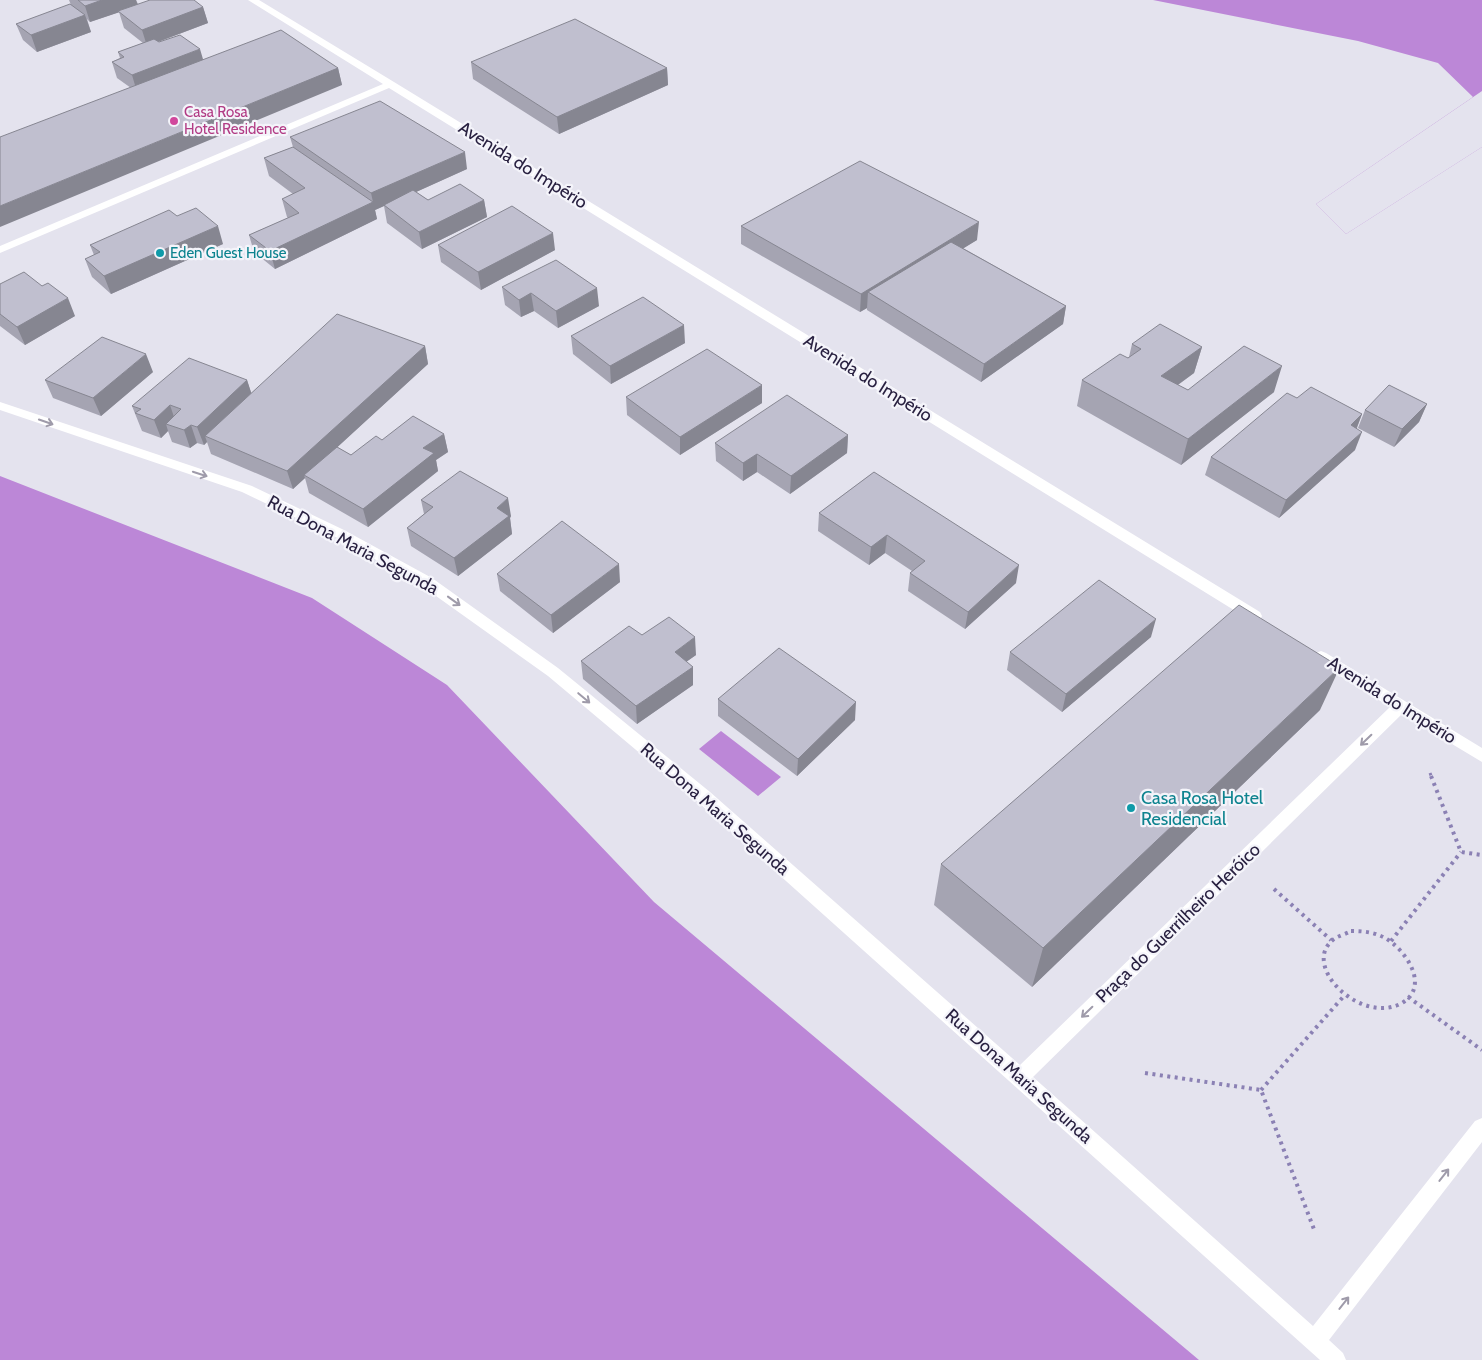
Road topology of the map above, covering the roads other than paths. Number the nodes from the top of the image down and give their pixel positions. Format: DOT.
graph roads {
  1 [pos="253,0"];
  2 [pos="391,84"];
  3 [pos="0,250"];
  4 [pos="0,406"];
  5 [pos="1265,623"];
  6 [pos="1308,649"];
  7 [pos="1401,706"];
  8 [pos="1482,756"];
  9 [pos="1020,1077"];
  10 [pos="1482,1127"];
  11 [pos="1314,1342"];
  12 [pos="1336,1360"];
  1 -- 2 [label="street, Avenida do Império"];
  2 -- 3 [label="street"];
  2 -- 5 [label="street, Avenida do Império"];
  4 -- 9 [label="street, Rua Dona Maria Segunda, one-way"];
  6 -- 7 [label="street, Avenida do Império"];
  7 -- 8 [label="street, Avenida do Império"];
  7 -- 9 [label="street, Praça do Guerrilheiro Heróico, one-way"];
  9 -- 11 [label="street, Rua Dona Maria Segunda"];
  11 -- 10 [label="street, one-way"];
  11 -- 12 [label="street, Rua Dona Maria Segunda"];
}
